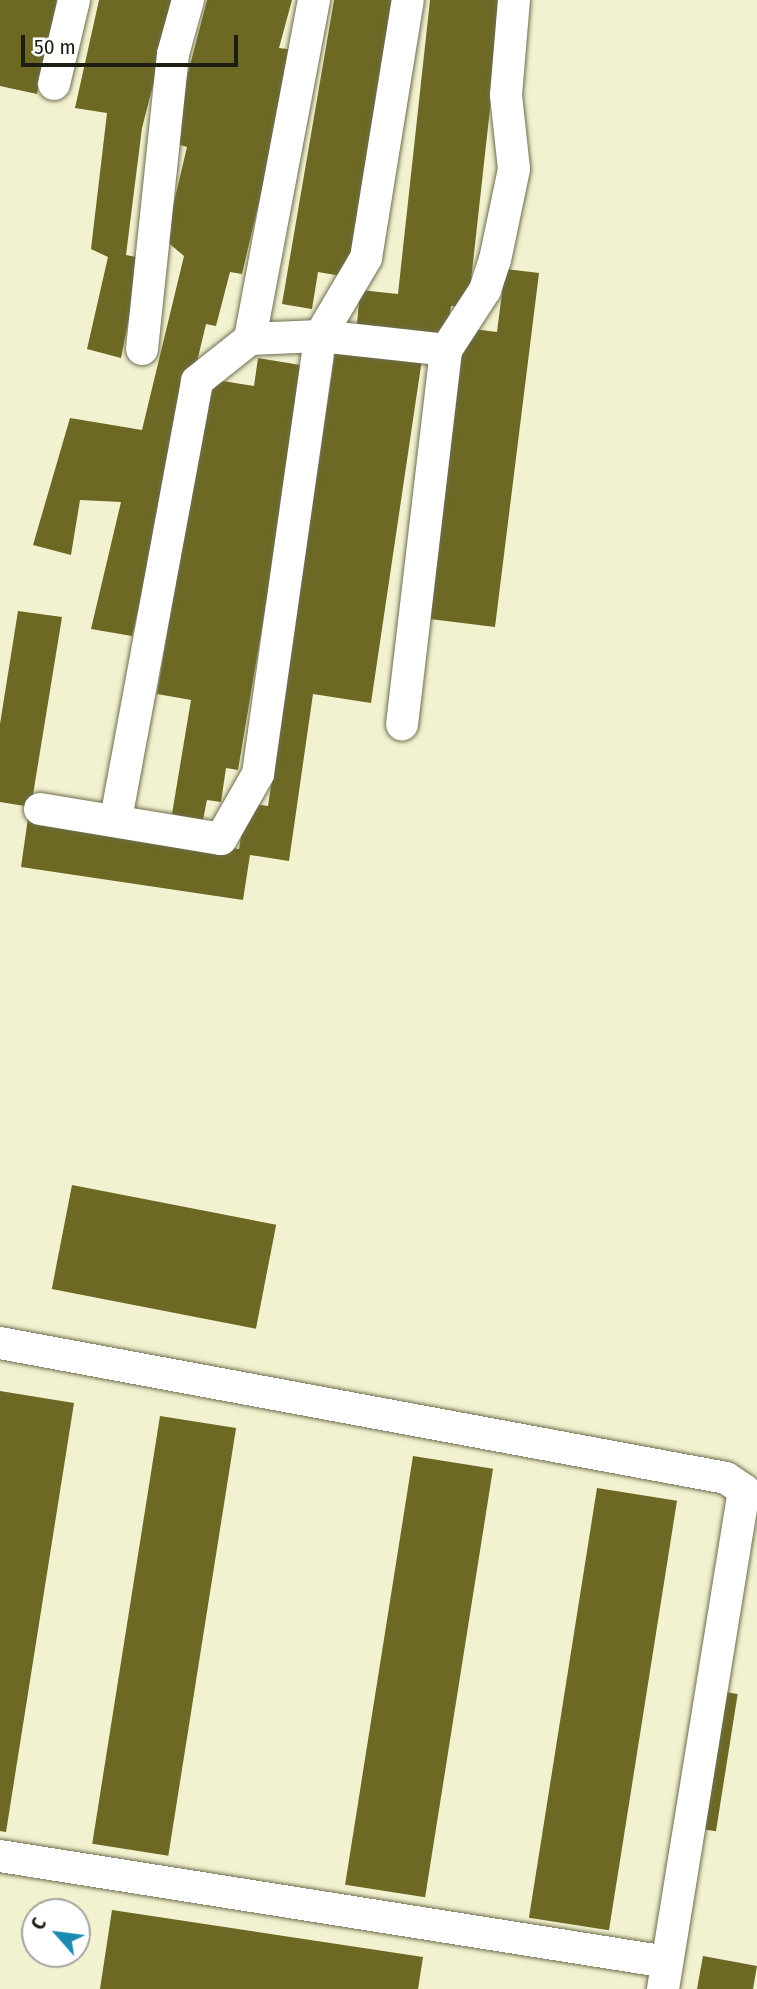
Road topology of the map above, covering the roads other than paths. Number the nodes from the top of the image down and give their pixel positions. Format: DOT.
graph roads {
  1 [pos="74,0"];
  2 [pos="188,0"];
  3 [pos="314,0"];
  4 [pos="408,0"];
  5 [pos="514,0"];
  6 [pos="54,84"];
  7 [pos="320,336"];
  8 [pos="250,339"];
  9 [pos="142,349"];
  10 [pos="446,350"];
  11 [pos="402,724"];
  12 [pos="40,809"];
  13 [pos="116,820"];
  14 [pos="0,1343"];
  15 [pos="0,1856"];
  16 [pos="665,1976"];
  1 -- 6 [label="lane"];
  2 -- 9 [label="lane"];
  3 -- 8 [label="lane"];
  4 -- 7 [label="lane"];
  5 -- 10 [label="lane"];
  7 -- 8 [label="lane"];
  7 -- 10 [label="lane"];
  7 -- 13 [label="lane"];
  8 -- 13 [label="lane"];
  10 -- 11 [label="lane"];
  12 -- 13 [label="lane"];
  14 -- 16 [label="lane"];
  15 -- 16 [label="lane"];
}
